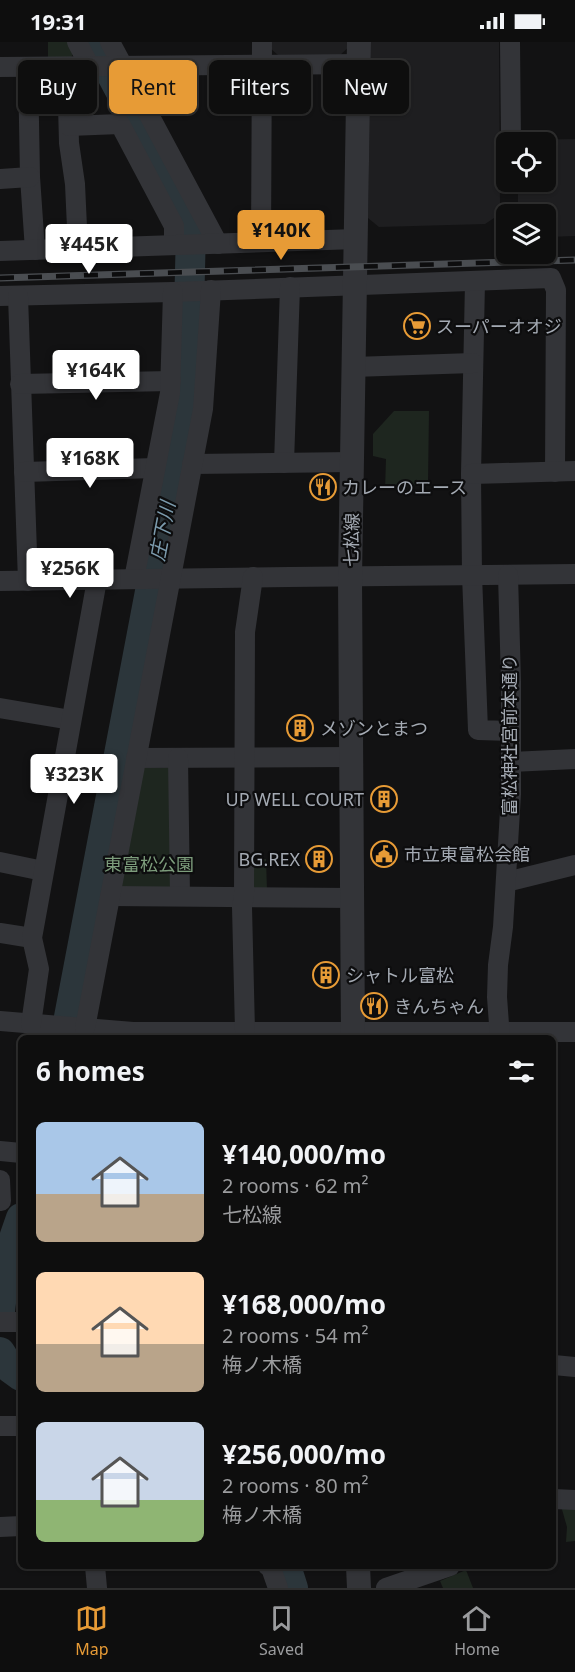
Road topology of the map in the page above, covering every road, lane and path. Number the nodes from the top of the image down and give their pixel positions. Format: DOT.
graph roads {
  1 [pos="77,42"];
  2 [pos="110,42"];
  3 [pos="262,42"];
  4 [pos="510,42"];
  5 [pos="359,53"];
  6 [pos="89,60"];
  7 [pos="118,60"];
  8 [pos="262,60"];
  9 [pos="302,60"];
  10 [pos="0,67"];
  11 [pos="18,67"];
  12 [pos="29,114"];
  13 [pos="69,114"];
  14 [pos="145,114"];
  15 [pos="262,114"];
  16 [pos="69,126"];
  17 [pos="511,132"];
  18 [pos="30,177"];
  19 [pos="0,179"];
  20 [pos="356,239"];
  21 [pos="261,243"];
  22 [pos="211,244"];
  23 [pos="177,245"];
  24 [pos="78,249"];
  25 [pos="35,250"];
  26 [pos="0,251"];
  27 [pos="475,282"];
  28 [pos="354,284"];
  29 [pos="290,287"];
  30 [pos="206,290"];
  31 [pos="176,292"];
  32 [pos="9,296"];
  33 [pos="473,363"];
  34 [pos="353,367"];
  35 [pos="171,381"];
  36 [pos="20,384"];
  37 [pos="352,462"];
  38 [pos="192,464"];
  39 [pos="284,464"];
  40 [pos="155,468"];
  41 [pos="575,471"];
  42 [pos="24,472"];
  43 [pos="555,472"];
  44 [pos="471,474"];
  45 [pos="575,574"];
  46 [pos="471,575"];
  47 [pos="508,575"];
  48 [pos="253,577"];
  49 [pos="166,578"];
  50 [pos="350,578"];
  51 [pos="137,579"];
  52 [pos="97,580"];
  53 [pos="0,581"];
  54 [pos="28,581"];
  55 [pos="0,708"];
  56 [pos="71,720"];
  57 [pos="511,731"];
  58 [pos="352,757"];
  59 [pos="136,758"];
  60 [pos="178,758"];
  61 [pos="244,758"];
  62 [pos="575,759"];
  63 [pos="511,762"];
  64 [pos="0,862"];
  65 [pos="575,865"];
  66 [pos="43,871"];
  67 [pos="506,882"];
  68 [pos="110,896"];
  69 [pos="180,896"];
  70 [pos="244,896"];
  71 [pos="352,898"];
  72 [pos="0,933"];
  73 [pos="32,938"];
  74 [pos="0,1021"];
  75 [pos="31,1024"];
  76 [pos="75,1027"];
  77 [pos="575,1032"];
  78 [pos="247,1033"];
  79 [pos="353,1034"];
  80 [pos="426,1035"];
  81 [pos="500,1035"];
  82 [pos="519,1035"];
  83 [pos="0,1151"];
  84 [pos="18,1153"];
  85 [pos="0,1180"];
  86 [pos="1,1201"];
  87 [pos="556,1365"];
  88 [pos="575,1367"];
  89 [pos="0,1426"];
  90 [pos="18,1426"];
  91 [pos="556,1499"];
  92 [pos="575,1500"];
  93 [pos="18,1526"];
  94 [pos="0,1527"];
  95 [pos="95,1569"];
  96 [pos="272,1569"];
  97 [pos="358,1569"];
  98 [pos="441,1569"];
  99 [pos="97,1588"];
  100 [pos="278,1588"];
  101 [pos="359,1588"];
  102 [pos="386,1588"];
  1 -- 6 [label="street"];
  2 -- 7 [label="street"];
  3 -- 8 [label="street"];
  4 -- 17 [label="street"];
  5 -- 9 [label="street"];
  5 -- 20 [label="street, 七松線"];
  10 -- 11 [label="street"];
  12 -- 18 [label="street"];
  13 -- 16 [label="street"];
  14 -- 22 [label="street"];
  15 -- 21 [label="street"];
  16 -- 23 [label="street"];
  16 -- 24 [label="street"];
  18 -- 19 [label="street"];
  18 -- 25 [label="street"];
  20 -- 21 [label="street"];
  20 -- 28 [label="street, 七松線"];
  21 -- 22 [label="street"];
  22 -- 23 [label="street"];
  23 -- 24 [label="street"];
  24 -- 25 [label="street"];
  25 -- 26 [label="street"];
  27 -- 28 [label="street"];
  27 -- 33 [label="street"];
  27 -- 43 [label="street"];
  28 -- 29 [label="street"];
  28 -- 34 [label="street, 七松線"];
  29 -- 30 [label="street"];
  29 -- 39 [label="street"];
  30 -- 31 [label="street"];
  30 -- 38 [label="street"];
  31 -- 32 [label="street"];
  31 -- 35 [label="street"];
  32 -- 36 [label="street"];
  33 -- 34 [label="street"];
  33 -- 44 [label="street"];
  34 -- 37 [label="street, 七松線"];
  35 -- 36 [label="street"];
  35 -- 40 [label="street"];
  36 -- 42 [label="street"];
  37 -- 39 [label="street"];
  37 -- 50 [label="street, 七松線"];
  38 -- 39 [label="street"];
  38 -- 49 [label="street"];
  40 -- 42 [label="street"];
  40 -- 51 [label="street"];
  41 -- 43 [label="street"];
  42 -- 54 [label="street"];
  43 -- 44 [label="street"];
  44 -- 46 [label="street"];
  45 -- 47 [label="street"];
  46 -- 47 [label="street"];
  46 -- 50 [label="street"];
  46 -- 57 [label="street"];
  47 -- 57 [label="street, 富松神社宮前本通り"];
  48 -- 49 [label="street"];
  48 -- 50 [label="street"];
  48 -- 61 [label="street"];
  49 -- 51 [label="street"];
  49 -- 59 [label="street"];
  50 -- 58 [label="street, 七松線"];
  51 -- 52 [label="street"];
  52 -- 54 [label="street"];
  52 -- 56 [label="street"];
  53 -- 54 [label="street"];
  55 -- 56 [label="street"];
  56 -- 66 [label="street"];
  57 -- 63 [label="street, 富松神社宮前本通り"];
  58 -- 61 [label="street"];
  58 -- 71 [label="street, 七松線"];
  59 -- 60 [label="street"];
  59 -- 68 [label="street"];
  60 -- 61 [label="street"];
  60 -- 69 [label="street"];
  61 -- 70 [label="street"];
  62 -- 63 [label="street"];
  63 -- 67 [label="street, 富松神社宮前本通り"];
  64 -- 66 [label="street"];
  65 -- 67 [label="street"];
  66 -- 73 [label="street"];
  67 -- 81 [label="street, 富松神社宮前本通り"];
  68 -- 69 [label="street"];
  68 -- 76 [label="street"];
  69 -- 70 [label="street"];
  70 -- 71 [label="street"];
  70 -- 78 [label="street"];
  71 -- 79 [label="street, 七松線"];
  72 -- 73 [label="street"];
  73 -- 75 [label="street"];
  74 -- 75 [label="street"];
  75 -- 76 [label="street"];
  76 -- 78 [label="street"];
  77 -- 82 [label="street"];
  78 -- 79 [label="street"];
  79 -- 80 [label="street"];
  83 -- 84 [label="street"];
  85 -- 86 [label="street"];
  87 -- 88 [label="street"];
  89 -- 90 [label="street"];
  91 -- 92 [label="street"];
  93 -- 94 [label="street"];
  95 -- 99 [label="street"];
  96 -- 100 [label="street"];
  97 -- 101 [label="street"];
  98 -- 102 [label="street"];
}
